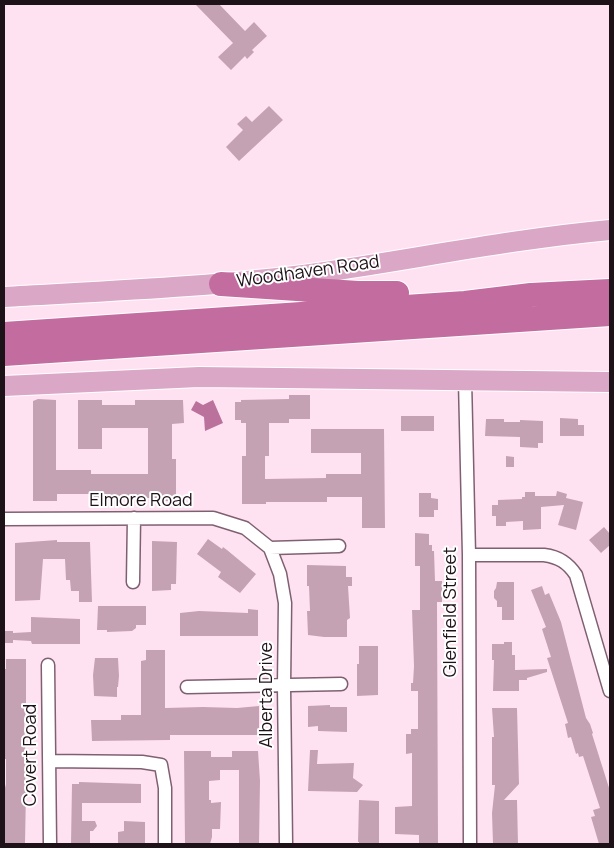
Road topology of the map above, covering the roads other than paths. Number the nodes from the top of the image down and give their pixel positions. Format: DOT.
graph roads {
  1 [pos="610,230"];
  2 [pos="221,284"];
  3 [pos="610,291"];
  4 [pos="531,295"];
  5 [pos="4,297"];
  6 [pos="610,314"];
  7 [pos="4,334"];
  8 [pos="4,354"];
  9 [pos="465,380"];
  10 [pos="610,382"];
  11 [pos="4,386"];
  12 [pos="134,518"];
  13 [pos="4,519"];
  14 [pos="338,546"];
  15 [pos="270,548"];
  16 [pos="469,555"];
  17 [pos="133,582"];
  18 [pos="48,665"];
  19 [pos="341,684"];
  20 [pos="284,686"];
  21 [pos="187,687"];
  22 [pos="610,691"];
  23 [pos="49,761"];
  24 [pos="50,844"];
  25 [pos="165,844"];
  26 [pos="286,844"];
  27 [pos="470,844"];
  1 -- 2 [label="main road, Woodhaven Road"];
  2 -- 4 [label="highway"];
  2 -- 5 [label="main road, Woodhaven Road"];
  3 -- 4 [label="highway, Woodhaven Road"];
  4 -- 7 [label="highway, Woodhaven Road"];
  6 -- 8 [label="highway"];
  9 -- 10 [label="main road"];
  9 -- 11 [label="main road"];
  9 -- 16 [label="street, Glenfield Street"];
  12 -- 13 [label="street, Elmore Road"];
  12 -- 15 [label="street, Elmore Road"];
  12 -- 17 [label="street"];
  14 -- 15 [label="street"];
  15 -- 20 [label="street, Alberta Drive"];
  16 -- 22 [label="street"];
  16 -- 27 [label="street, Glenfield Street"];
  18 -- 23 [label="street, Covert Road"];
  19 -- 20 [label="street"];
  20 -- 21 [label="street"];
  20 -- 26 [label="street, Alberta Drive"];
  23 -- 24 [label="street, Covert Road"];
  23 -- 25 [label="street"];
}
